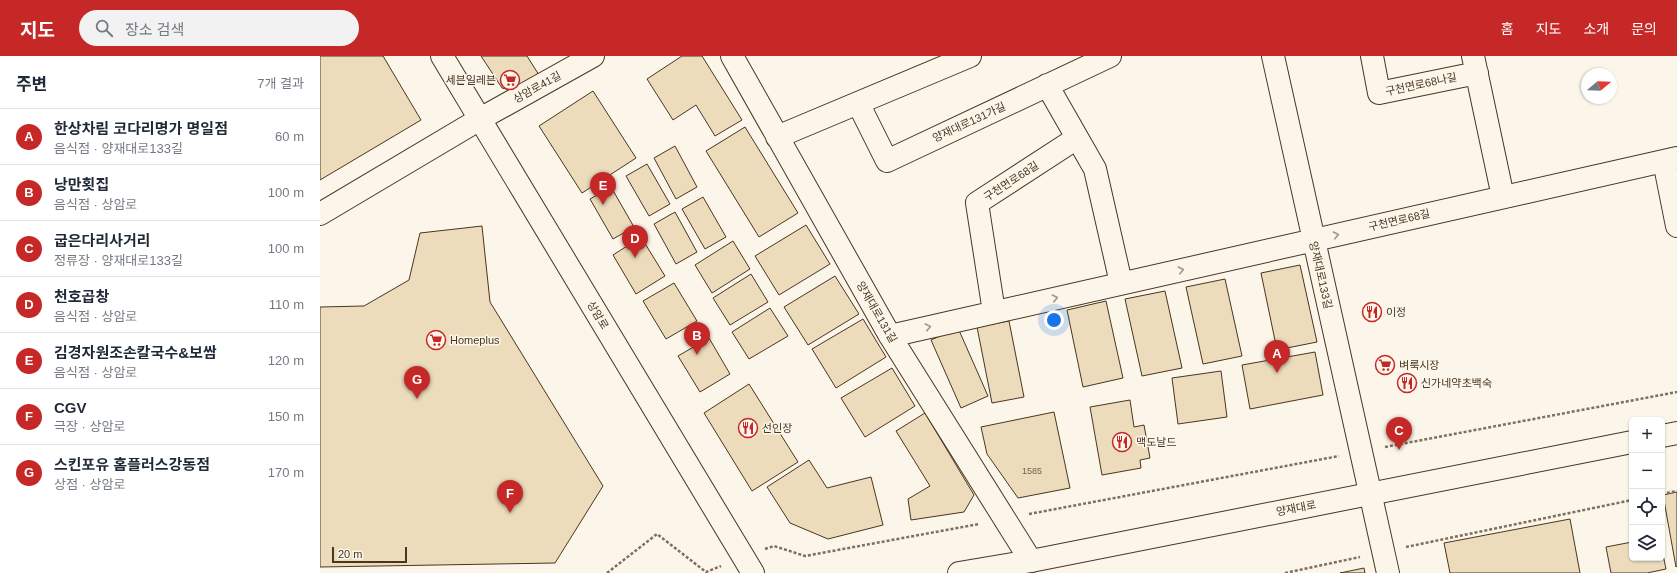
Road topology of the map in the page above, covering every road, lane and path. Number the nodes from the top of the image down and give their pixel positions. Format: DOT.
graph roads {
  1 [pos="442,56"];
  2 [pos="593,56"];
  3 [pos="732,56"];
  4 [pos="970,56"];
  5 [pos="1110,56"];
  6 [pos="1273,56"];
  7 [pos="1372,56"];
  8 [pos="1475,64"];
  9 [pos="1046,86"];
  10 [pos="858,103"];
  11 [pos="480,119"];
  12 [pos="777,137"];
  13 [pos="1077,138"];
  14 [pos="1670,159"];
  15 [pos="1503,197"];
  16 [pos="320,214"];
  17 [pos="1677,226"];
  18 [pos="1313,240"];
  19 [pos="1121,283"];
  20 [pos="994,312"];
  21 [pos="890,336"];
  22 [pos="1677,392"];
  23 [pos="1677,433"];
  24 [pos="1665,435"];
  25 [pos="1629,443"];
  26 [pos="1362,452"];
  27 [pos="1677,491"];
  28 [pos="1371,493"];
  29 [pos="1665,493"];
  30 [pos="1629,501"];
  31 [pos="1005,519"];
  32 [pos="1384,552"];
  33 [pos="1032,561"];
  34 [pos="748,565"];
  35 [pos="607,573"];
  36 [pos="959,573"];
  37 [pos="1284,573"];
  38 [pos="1388,573"];
  1 -- 11 [label="street, 상암로"];
  2 -- 11 [label="street, 상암로41길"];
  3 -- 12 [label="street, 양재대로131길"];
  4 -- 10 [label="street"];
  5 -- 9 [label="street, 양재대로131가길"];
  6 -- 18 [label="street, 양재대로133길"];
  7 -- 8 [label="street, 구천면로68나길"];
  8 -- 15 [label="street, 구천면로68나길"];
  9 -- 10 [label="street, 양재대로131가길"];
  9 -- 13 [label="street"];
  10 -- 12 [label="street"];
  11 -- 16 [label="street, 상암로41길"];
  11 -- 34 [label="street, 상암로"];
  12 -- 21 [label="street, 양재대로131길"];
  13 -- 19 [label="street"];
  13 -- 20 [label="street, 구천면로68길"];
  14 -- 15 [label="street, 구천면로68길"];
  14 -- 17 [label="street"];
  18 -- 15 [label="street, 구천면로68길, one-way"];
  19 -- 18 [label="street, 구천면로68길, one-way"];
  18 -- 26 [label="street, 양재대로133길"];
  20 -- 19 [label="street, 구천면로68길, one-way"];
  21 -- 20 [label="street, 구천면로68길, one-way"];
  21 -- 31 [label="street, 양재대로131길"];
  22 -- 26 [label="path"];
  23 -- 24 [label="street"];
  25 -- 28 [label="street, 양재대로"];
  26 -- 28 [label="street, 양재대로133길"];
  26 -- 31 [label="path"];
  27 -- 29 [label="path"];
  28 -- 32 [label="street, 양재대로133길"];
  28 -- 33 [label="street, 양재대로"];
  30 -- 32 [label="path"];
  31 -- 33 [label="street, 양재대로131길"];
  31 -- 34 [label="path"];
  32 -- 37 [label="path"];
  32 -- 38 [label="street, 양재대로133길"];
  33 -- 36 [label="street, 양재대로"];
  34 -- 35 [label="path"];
}
